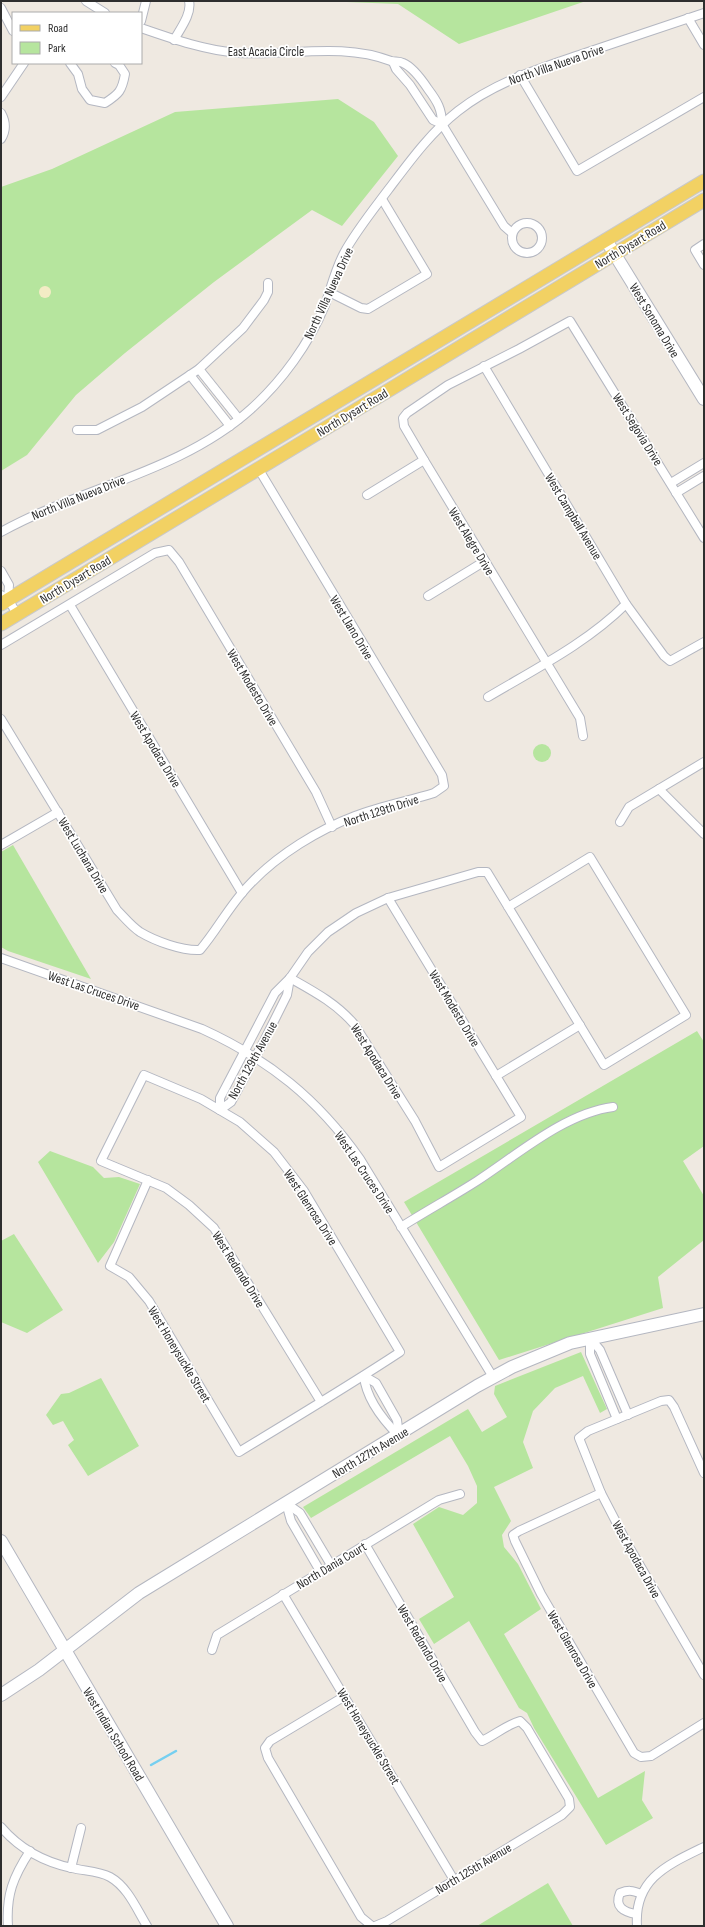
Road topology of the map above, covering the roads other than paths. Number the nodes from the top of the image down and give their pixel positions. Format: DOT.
graph roads {
  1 [pos="146,1"];
  2 [pos="189,1"];
  3 [pos="91,5"];
  4 [pos="1,8"];
  5 [pos="103,12"];
  6 [pos="704,13"];
  7 [pos="142,17"];
  8 [pos="688,18"];
  9 [pos="142,28"];
  10 [pos="12,29"];
  11 [pos="174,40"];
  12 [pos="704,45"];
  13 [pos="393,62"];
  14 [pos="23,64"];
  15 [pos="71,64"];
  16 [pos="118,64"];
  17 [pos="520,75"];
  18 [pos="704,97"];
  19 [pos="1,98"];
  20 [pos="1,113"];
  21 [pos="442,124"];
  22 [pos="1,139"];
  23 [pos="704,181"];
  24 [pos="382,199"];
  25 [pos="704,200"];
  26 [pos="512,233"];
  27 [pos="606,240"];
  28 [pos="704,244"];
  29 [pos="615,253"];
  30 [pos="704,265"];
  31 [pos="268,283"];
  32 [pos="329,292"];
  33 [pos="484,366"];
  34 [pos="200,369"];
  35 [pos="190,375"];
  36 [pos="704,399"];
  37 [pos="239,419"];
  38 [pos="230,426"];
  39 [pos="77,430"];
  40 [pos="424,460"];
  41 [pos="704,463"];
  42 [pos="258,468"];
  43 [pos="704,476"];
  44 [pos="671,483"];
  45 [pos="676,493"];
  46 [pos="367,495"];
  47 [pos="1,532"];
  48 [pos="704,538"];
  49 [pos="485,561"];
  50 [pos="1,571"];
  51 [pos="428,596"];
  52 [pos="4,599"];
  53 [pos="626,604"];
  54 [pos="70,605"];
  55 [pos="17,614"];
  56 [pos="1,624"];
  57 [pos="704,642"];
  58 [pos="1,645"];
  59 [pos="546,662"];
  60 [pos="488,697"];
  61 [pos="1,719"];
  62 [pos="583,736"];
  63 [pos="704,762"];
  64 [pos="444,786"];
  65 [pos="659,789"];
  66 [pos="58,812"];
  67 [pos="620,822"];
  68 [pos="332,827"];
  69 [pos="704,834"];
  70 [pos="1,845"];
  71 [pos="242,893"];
  72 [pos="388,898"];
  73 [pos="508,907"];
  74 [pos="200,950"];
  75 [pos="1,958"];
  76 [pos="290,978"];
  77 [pos="580,1025"];
  78 [pos="245,1052"];
  79 [pos="255,1057"];
  80 [pos="496,1076"];
  81 [pos="613,1107"];
  82 [pos="220,1110"];
  83 [pos="521,1117"];
  84 [pos="101,1160"];
  85 [pos="148,1180"];
  86 [pos="401,1227"];
  87 [pos="704,1314"];
  88 [pos="590,1338"];
  89 [pos="364,1376"];
  90 [pos="493,1377"];
  91 [pos="320,1402"];
  92 [pos="628,1415"];
  93 [pos="617,1419"];
  94 [pos="399,1436"];
  95 [pos="704,1472"];
  96 [pos="601,1493"];
  97 [pos="460,1494"];
  98 [pos="286,1503"];
  99 [pos="1,1541"];
  100 [pos="365,1544"];
  101 [pos="331,1565"];
  102 [pos="320,1571"];
  103 [pos="283,1594"];
  104 [pos="64,1650"];
  105 [pos="212,1650"];
  106 [pos="704,1675"];
  107 [pos="1,1695"];
  108 [pos="345,1696"];
  109 [pos="704,1723"];
  110 [pos="570,1807"];
  111 [pos="1,1827"];
  112 [pos="81,1828"];
  113 [pos="704,1846"];
  114 [pos="30,1852"];
  115 [pos="70,1868"];
  116 [pos="454,1880"];
  117 [pos="641,1894"];
  118 [pos="636,1914"];
  119 [pos="8,1926"];
  120 [pos="147,1926"];
  121 [pos="227,1926"];
  122 [pos="374,1926"];
  123 [pos="637,1926"];
  1 -- 7 [label="street"];
  2 -- 11 [label="street"];
  3 -- 5 [label="street"];
  4 -- 10 [label="street"];
  6 -- 8 [label="street, North Villa Nueva Drive"];
  8 -- 12 [label="street"];
  8 -- 17 [label="street, North Villa Nueva Drive"];
  9 -- 11 [label="street, East Acacia Circle"];
  11 -- 13 [label="street, East Acacia Circle"];
  13 -- 21 [label="street"];
  13 -- 21 [label="street, East Acacia Circle"];
  14 -- 19 [label="street"];
  15 -- 16 [label="street"];
  17 -- 18 [label="street"];
  17 -- 21 [label="street, North Villa Nueva Drive"];
  20 -- 22 [label="street"];
  21 -- 24 [label="street, North Villa Nueva Drive"];
  21 -- 26 [label="street"];
  23 -- 27 [label="main road, North Dysart Road"];
  24 -- 32 [label="street, North Villa Nueva Drive"];
  24 -- 32 [label="street"];
  25 -- 29 [label="main road, North Dysart Road"];
  27 -- 29 [label="street, West Sonoma Drive"];
  27 -- 52 [label="main road, North Dysart Road"];
  28 -- 30 [label="street"];
  29 -- 36 [label="street, West Sonoma Drive"];
  29 -- 42 [label="main road, North Dysart Road"];
  31 -- 34 [label="street"];
  32 -- 37 [label="street, North Villa Nueva Drive"];
  33 -- 40 [label="street, West Alegre Drive"];
  33 -- 44 [label="street, West Segovia Drive"];
  33 -- 53 [label="street, West Campbell Avenue"];
  34 -- 35 [label="street"];
  34 -- 37 [label="street"];
  35 -- 38 [label="street"];
  35 -- 39 [label="street"];
  37 -- 38 [label="street, North Villa Nueva Drive"];
  38 -- 47 [label="street, North Villa Nueva Drive"];
  40 -- 46 [label="street"];
  40 -- 49 [label="street, West Alegre Drive"];
  41 -- 44 [label="street"];
  42 -- 55 [label="main road, North Dysart Road"];
  42 -- 64 [label="street, West Llano Drive"];
  43 -- 45 [label="street"];
  44 -- 45 [label="street, West Segovia Drive"];
  45 -- 48 [label="street, West Segovia Drive"];
  49 -- 51 [label="street"];
  49 -- 59 [label="street, West Alegre Drive"];
  50 -- 52 [label="street"];
  52 -- 55 [label="street"];
  53 -- 57 [label="street, West Campbell Avenue"];
  53 -- 59 [label="street"];
  54 -- 58 [label="street"];
  54 -- 68 [label="street, West Modesto Drive"];
  54 -- 71 [label="street, West Apodaca Drive"];
  55 -- 56 [label="main road, North Dysart Road"];
  59 -- 60 [label="street"];
  59 -- 62 [label="street, West Alegre Drive"];
  61 -- 66 [label="street, West Luchana Drive"];
  63 -- 65 [label="street"];
  64 -- 68 [label="street, North 129th Drive"];
  65 -- 67 [label="street"];
  65 -- 69 [label="street"];
  66 -- 70 [label="street"];
  66 -- 74 [label="street, West Luchana Drive"];
  68 -- 71 [label="street, North 129th Drive"];
  71 -- 74 [label="street, North 129th Drive"];
  72 -- 73 [label="street, North 129th Avenue"];
  72 -- 76 [label="street, North 129th Avenue"];
  72 -- 80 [label="street, West Modesto Drive"];
  73 -- 77 [label="street"];
  73 -- 77 [label="street"];
  75 -- 78 [label="street, West Las Cruces Drive"];
  76 -- 78 [label="street, North 129th Avenue"];
  76 -- 79 [label="street, North 129th Avenue"];
  76 -- 83 [label="street, West Apodaca Drive"];
  77 -- 80 [label="street"];
  78 -- 79 [label="street, West Las Cruces Drive"];
  78 -- 82 [label="street, North 129th Avenue"];
  79 -- 82 [label="street, North 129th Avenue"];
  79 -- 86 [label="street, West Las Cruces Drive"];
  80 -- 83 [label="street, West Modesto Drive"];
  81 -- 86 [label="street"];
  82 -- 84 [label="street, West Glenrosa Drive"];
  82 -- 89 [label="street, West Glenrosa Drive"];
  84 -- 85 [label="street, West Redondo Drive"];
  85 -- 91 [label="street, West Redondo Drive"];
  85 -- 91 [label="street, West Honeysuckle Street"];
  86 -- 90 [label="street, West Las Cruces Drive"];
  87 -- 88 [label="street, North 127th Avenue"];
  88 -- 90 [label="street, North 127th Avenue"];
  88 -- 92 [label="street"];
  88 -- 93 [label="street"];
  89 -- 91 [label="street"];
  89 -- 94 [label="street"];
  90 -- 94 [label="street, North 127th Avenue"];
  92 -- 93 [label="street"];
  92 -- 95 [label="street"];
  93 -- 96 [label="street, West Apodaca Drive"];
  94 -- 98 [label="street, North 127th Avenue"];
  96 -- 106 [label="street, West Apodaca Drive"];
  96 -- 109 [label="street, West Glenrosa Drive"];
  97 -- 100 [label="street, North Dania Court"];
  98 -- 101 [label="street"];
  98 -- 102 [label="street"];
  98 -- 104 [label="street, North 127th Avenue"];
  99 -- 104 [label="street, West Indian School Road"];
  100 -- 101 [label="street, North Dania Court"];
  100 -- 110 [label="street, West Redondo Drive"];
  101 -- 102 [label="street, North Dania Court"];
  102 -- 103 [label="street, North Dania Court"];
  103 -- 105 [label="street, North Dania Court"];
  103 -- 108 [label="street, West Honeysuckle Street"];
  104 -- 107 [label="street, North 127th Avenue"];
  104 -- 121 [label="street, West Indian School Road"];
  108 -- 116 [label="street, West Honeysuckle Street"];
  108 -- 122 [label="street"];
  110 -- 116 [label="street, North 125th Avenue"];
  111 -- 114 [label="street"];
  112 -- 115 [label="street"];
  113 -- 117 [label="street"];
  114 -- 115 [label="street"];
  114 -- 119 [label="street"];
  115 -- 120 [label="street"];
  116 -- 122 [label="street, North 125th Avenue"];
  117 -- 118 [label="street"];
  117 -- 118 [label="street"];
  118 -- 123 [label="street"];
}
